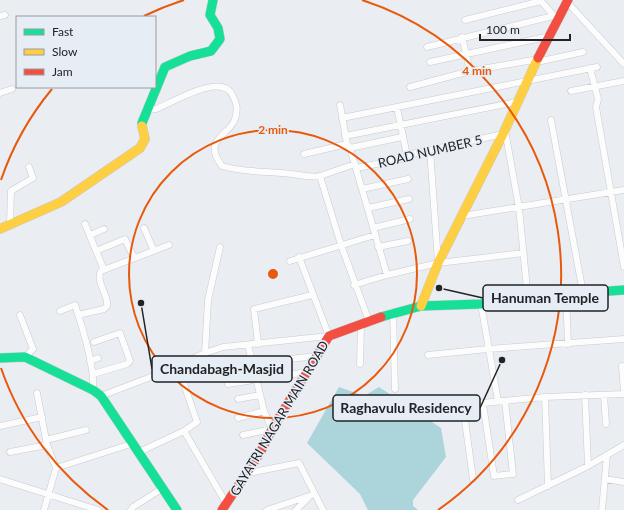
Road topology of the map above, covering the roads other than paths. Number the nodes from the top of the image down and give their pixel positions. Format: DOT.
graph roads {
  1 [pos="213,0"];
  2 [pos="540,1"];
  3 [pos="567,1"];
  4 [pos="556,18"];
  5 [pos="465,20"];
  6 [pos="550,36"];
  7 [pos="462,38"];
  8 [pos="427,47"];
  9 [pos="583,52"];
  10 [pos="466,53"];
  11 [pos="538,60"];
  12 [pos="430,62"];
  13 [pos="624,64"];
  14 [pos="470,71"];
  15 [pos="624,81"];
  16 [pos="526,82"];
  17 [pos="410,87"];
  18 [pos="595,87"];
  19 [pos="12,90"];
  20 [pos="571,91"];
  21 [pos="0,93"];
  22 [pos="516,102"];
  23 [pos="340,105"];
  24 [pos="397,108"];
  25 [pos="149,110"];
  26 [pos="342,118"];
  27 [pos="551,120"];
  28 [pos="400,126"];
  29 [pos="504,132"];
  30 [pos="345,136"];
  31 [pos="402,137"];
  32 [pos="349,146"];
  33 [pos="430,150"];
  34 [pos="304,154"];
  35 [pos="407,155"];
  36 [pos="355,166"];
  37 [pos="29,167"];
  38 [pos="320,176"];
  39 [pos="408,178"];
  40 [pos="362,189"];
  41 [pos="624,190"];
  42 [pos="612,192"];
  43 [pos="409,198"];
  44 [pos="565,199"];
  45 [pos="368,208"];
  46 [pos="518,208"];
  47 [pos="462,216"];
  48 [pos="410,219"];
  49 [pos="10,223"];
  50 [pos="85,224"];
  51 [pos="144,228"];
  52 [pos="373,228"];
  53 [pos="0,229"];
  54 [pos="104,229"];
  55 [pos="90,235"];
  56 [pos="375,236"];
  57 [pos="408,241"];
  58 [pos="169,245"];
  59 [pos="341,245"];
  60 [pos="220,247"];
  61 [pos="378,247"];
  62 [pos="96,251"];
  63 [pos="154,251"];
  64 [pos="524,253"];
  65 [pos="299,257"];
  66 [pos="134,258"];
  67 [pos="290,261"];
  68 [pos="438,263"];
  69 [pos="624,267"];
  70 [pos="104,270"];
  71 [pos="387,275"];
  72 [pos="354,285"];
  73 [pos="624,290"];
  74 [pos="583,293"];
  75 [pos="566,294"];
  76 [pos="312,295"];
  77 [pos="528,299"];
  78 [pos="481,304"];
  79 [pos="421,306"];
  80 [pos="60,311"];
  81 [pos="393,312"];
  82 [pos="20,315"];
  83 [pos="78,315"];
  84 [pos="365,322"];
  85 [pos="329,336"];
  86 [pos="624,340"];
  87 [pos="94,342"];
  88 [pos="258,344"];
  89 [pos="568,344"];
  90 [pos="248,345"];
  91 [pos="488,348"];
  92 [pos="205,353"];
  93 [pos="428,355"];
  94 [pos="316,356"];
  95 [pos="25,357"];
  96 [pos="0,358"];
  97 [pos="98,358"];
  98 [pos="90,361"];
  99 [pos="252,363"];
  100 [pos="360,364"];
  101 [pos="622,366"];
  102 [pos="237,367"];
  103 [pos="307,372"];
  104 [pos="93,374"];
  105 [pos="256,380"];
  106 [pos="184,384"];
  107 [pos="228,384"];
  108 [pos="395,389"];
  109 [pos="93,390"];
  110 [pos="37,393"];
  111 [pos="624,393"];
  112 [pos="260,395"];
  113 [pos="585,395"];
  114 [pos="604,395"];
  115 [pos="101,396"];
  116 [pos="546,398"];
  117 [pos="238,399"];
  118 [pos="498,401"];
  119 [pos="506,401"];
  120 [pos="483,404"];
  121 [pos="463,406"];
  122 [pos="431,408"];
  123 [pos="264,411"];
  124 [pos="42,418"];
  125 [pos="238,418"];
  126 [pos="606,424"];
  127 [pos="0,426"];
  128 [pos="272,429"];
  129 [pos="86,430"];
  130 [pos="184,431"];
  131 [pos="243,435"];
  132 [pos="47,442"];
  133 [pos="134,443"];
  134 [pos="624,445"];
  135 [pos="10,452"];
  136 [pos="139,452"];
  137 [pos="608,455"];
  138 [pos="588,466"];
  139 [pos="56,468"];
  140 [pos="248,473"];
  141 [pos="473,479"];
  142 [pos="605,479"];
  143 [pos="0,480"];
  144 [pos="624,482"];
  145 [pos="548,486"];
  146 [pos="163,488"];
  147 [pos="49,494"];
  148 [pos="313,494"];
  149 [pos="518,500"];
  150 [pos="224,507"];
  151 [pos="44,510"];
  152 [pos="98,510"];
  153 [pos="131,510"];
  154 [pos="177,510"];
  155 [pos="268,510"];
  156 [pos="296,510"];
  157 [pos="323,510"];
  158 [pos="602,510"];
  1 -- 25 [label="street"];
  2 -- 4 [label="street"];
  2 -- 5 [label="street"];
  3 -- 4 [label="street"];
  3 -- 13 [label="street"];
  4 -- 6 [label="street"];
  4 -- 7 [label="street"];
  6 -- 10 [label="street"];
  6 -- 11 [label="street"];
  7 -- 8 [label="street"];
  7 -- 10 [label="street"];
  9 -- 11 [label="street"];
  10 -- 12 [label="street"];
  10 -- 14 [label="street"];
  11 -- 14 [label="street"];
  11 -- 16 [label="street"];
  14 -- 17 [label="street"];
  15 -- 18 [label="street"];
  16 -- 18 [label="street"];
  16 -- 22 [label="street"];
  16 -- 24 [label="street"];
  18 -- 20 [label="street"];
  18 -- 42 [label="street"];
  19 -- 21 [label="street"];
  22 -- 28 [label="street"];
  22 -- 29 [label="street"];
  23 -- 26 [label="street"];
  24 -- 26 [label="street"];
  24 -- 28 [label="street"];
  25 -- 38 [label="street, ROAD NUMBER 5"];
  25 -- 49 [label="street"];
  26 -- 30 [label="street"];
  27 -- 44 [label="street"];
  28 -- 30 [label="street"];
  28 -- 31 [label="street"];
  29 -- 33 [label="street, ROAD NUMBER 5"];
  29 -- 46 [label="street"];
  29 -- 47 [label="street"];
  30 -- 32 [label="street"];
  31 -- 32 [label="street"];
  31 -- 35 [label="street"];
  32 -- 34 [label="street"];
  32 -- 36 [label="street"];
  33 -- 35 [label="street, ROAD NUMBER 5"];
  33 -- 68 [label="street"];
  35 -- 36 [label="street, ROAD NUMBER 5"];
  36 -- 38 [label="street, ROAD NUMBER 5"];
  36 -- 40 [label="street"];
  37 -- 49 [label="street"];
  38 -- 59 [label="street"];
  39 -- 40 [label="street"];
  40 -- 45 [label="street"];
  41 -- 42 [label="street"];
  42 -- 44 [label="street"];
  42 -- 69 [label="street"];
  43 -- 45 [label="street"];
  44 -- 46 [label="street"];
  44 -- 74 [label="street"];
  45 -- 52 [label="street"];
  46 -- 47 [label="street"];
  46 -- 64 [label="street"];
  47 -- 68 [label="street"];
  48 -- 52 [label="street"];
  49 -- 53 [label="street"];
  50 -- 55 [label="street"];
  51 -- 63 [label="street"];
  52 -- 56 [label="street"];
  54 -- 55 [label="street"];
  55 -- 62 [label="street"];
  56 -- 59 [label="street"];
  56 -- 61 [label="street"];
  57 -- 61 [label="street"];
  58 -- 63 [label="street"];
  59 -- 65 [label="street"];
  59 -- 72 [label="street"];
  60 -- 92 [label="street"];
  61 -- 71 [label="street"];
  62 -- 66 [label="street"];
  62 -- 70 [label="street"];
  63 -- 66 [label="street"];
  64 -- 68 [label="street"];
  64 -- 77 [label="street"];
  65 -- 67 [label="street"];
  65 -- 76 [label="street"];
  66 -- 70 [label="street"];
  68 -- 71 [label="street"];
  68 -- 79 [label="street"];
  70 -- 83 [label="street"];
  71 -- 72 [label="street"];
  72 -- 84 [label="street"];
  73 -- 74 [label="street, GAYATRI NAGAR MAIN ROAD"];
  74 -- 75 [label="street, GAYATRI NAGAR MAIN ROAD"];
  75 -- 77 [label="street, GAYATRI NAGAR MAIN ROAD"];
  75 -- 89 [label="street"];
  76 -- 85 [label="street"];
  76 -- 88 [label="street"];
  77 -- 78 [label="street, GAYATRI NAGAR MAIN ROAD"];
  78 -- 79 [label="street, GAYATRI NAGAR MAIN ROAD"];
  78 -- 91 [label="street"];
  79 -- 81 [label="street, GAYATRI NAGAR MAIN ROAD"];
  80 -- 83 [label="street"];
  81 -- 84 [label="street, GAYATRI NAGAR MAIN ROAD"];
  81 -- 108 [label="street"];
  82 -- 95 [label="street"];
  83 -- 98 [label="street"];
  84 -- 85 [label="street, GAYATRI NAGAR MAIN ROAD"];
  84 -- 100 [label="street"];
  85 -- 88 [label="street"];
  85 -- 94 [label="street, GAYATRI NAGAR MAIN ROAD"];
  86 -- 89 [label="street"];
  87 -- 104 [label="street"];
  88 -- 90 [label="street"];
  89 -- 91 [label="street"];
  90 -- 92 [label="street"];
  90 -- 99 [label="street"];
  91 -- 93 [label="street"];
  91 -- 118 [label="street"];
  92 -- 115 [label="street"];
  94 -- 99 [label="street"];
  94 -- 103 [label="street, GAYATRI NAGAR MAIN ROAD"];
  95 -- 96 [label="street"];
  95 -- 109 [label="street"];
  97 -- 98 [label="street"];
  98 -- 104 [label="street"];
  99 -- 102 [label="street"];
  99 -- 105 [label="street"];
  101 -- 111 [label="street"];
  103 -- 105 [label="street"];
  103 -- 128 [label="street, GAYATRI NAGAR MAIN ROAD"];
  104 -- 109 [label="street"];
  105 -- 107 [label="street"];
  105 -- 112 [label="street"];
  106 -- 130 [label="street"];
  109 -- 115 [label="street"];
  110 -- 124 [label="street"];
  111 -- 114 [label="street"];
  112 -- 117 [label="street"];
  112 -- 123 [label="street"];
  113 -- 114 [label="street"];
  113 -- 116 [label="street"];
  113 -- 138 [label="street"];
  114 -- 126 [label="street"];
  115 -- 133 [label="street"];
  116 -- 119 [label="street"];
  116 -- 145 [label="street"];
  118 -- 119 [label="street"];
  118 -- 120 [label="street"];
  119 -- 120 [label="street"];
  120 -- 121 [label="street"];
  121 -- 122 [label="street"];
  121 -- 141 [label="street"];
  123 -- 125 [label="street"];
  123 -- 128 [label="street"];
  124 -- 127 [label="street"];
  124 -- 132 [label="street"];
  128 -- 131 [label="street"];
  128 -- 140 [label="street, GAYATRI NAGAR MAIN ROAD"];
  129 -- 132 [label="street"];
  130 -- 136 [label="street"];
  130 -- 150 [label="street"];
  132 -- 135 [label="street"];
  132 -- 139 [label="street"];
  133 -- 136 [label="street"];
  133 -- 139 [label="street"];
  134 -- 137 [label="street"];
  136 -- 146 [label="street"];
  137 -- 138 [label="street"];
  137 -- 142 [label="street"];
  138 -- 145 [label="street"];
  139 -- 147 [label="street"];
  140 -- 148 [label="street"];
  140 -- 150 [label="street, GAYATRI NAGAR MAIN ROAD"];
  142 -- 144 [label="street"];
  142 -- 158 [label="street"];
  143 -- 147 [label="street"];
  145 -- 149 [label="street"];
  146 -- 153 [label="street"];
  146 -- 154 [label="street"];
  147 -- 151 [label="street"];
  147 -- 152 [label="street"];
  148 -- 155 [label="street"];
  148 -- 156 [label="street"];
  148 -- 157 [label="street"];
}
